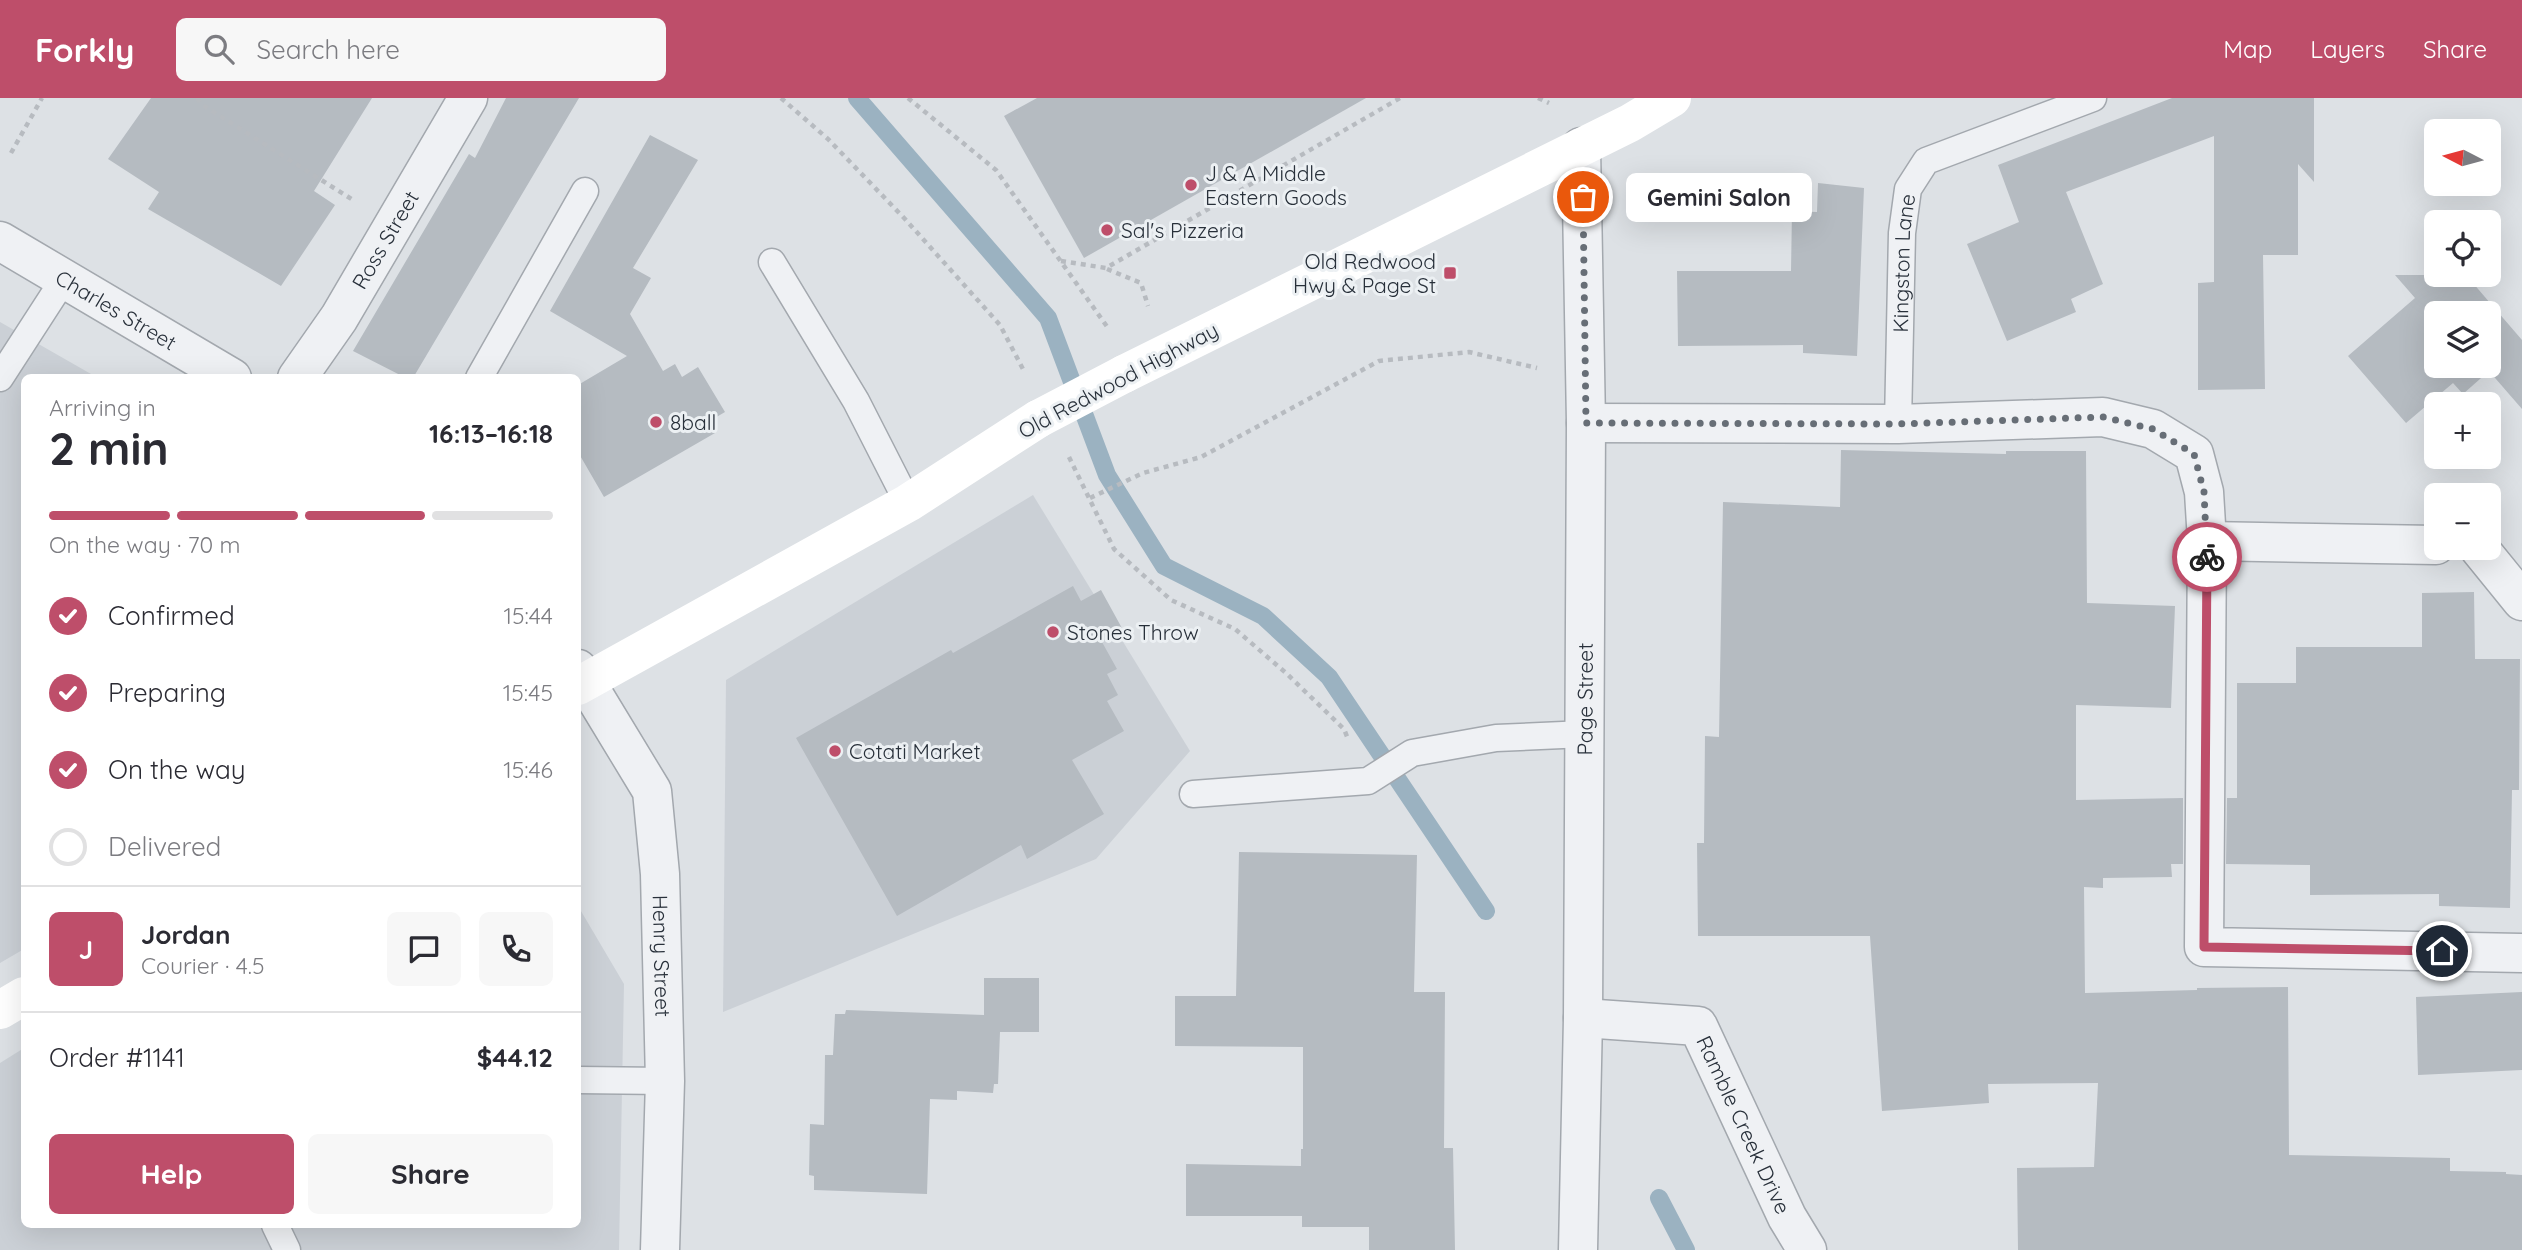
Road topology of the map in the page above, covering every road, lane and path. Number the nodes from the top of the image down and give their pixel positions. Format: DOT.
graph roads {
  1 [pos="42,98"];
  2 [pos="197,98"];
  3 [pos="468,98"];
  4 [pos="780,98"];
  5 [pos="908,98"];
  6 [pos="1400,98"];
  7 [pos="1538,98"];
  8 [pos="1672,98"];
  9 [pos="2092,98"];
  10 [pos="1549,103"];
  11 [pos="1581,147"];
  12 [pos="11,153"];
  13 [pos="586,191"];
  14 [pos="354,201"];
  15 [pos="0,241"];
  16 [pos="1060,261"];
  17 [pos="772,262"];
  18 [pos="1106,268"];
  19 [pos="64,279"];
  20 [pos="1150,313"];
  21 [pos="1112,334"];
  22 [pos="1548,371"];
  23 [pos="225,374"];
  24 [pos="300,374"];
  25 [pos="481,374"];
  26 [pos="1026,375"];
  27 [pos="0,378"];
  28 [pos="1586,423"];
  29 [pos="1898,424"];
  30 [pos="1064,449"];
  31 [pos="1090,498"];
  32 [pos="908,503"];
  33 [pos="2207,541"];
  34 [pos="2424,545"];
  35 [pos="2489,560"];
  36 [pos="2522,601"];
  37 [pos="581,678"];
  38 [pos="581,681"];
  39 [pos="1585,734"];
  40 [pos="1368,781"];
  41 [pos="1193,794"];
  42 [pos="2522,953"];
  43 [pos="21,998"];
  44 [pos="0,1010"];
  45 [pos="1583,1018"];
  46 [pos="581,1080"];
  47 [pos="665,1081"];
  48 [pos="276,1228"];
  49 [pos="287,1250"];
  50 [pos="660,1250"];
  51 [pos="1578,1250"];
  52 [pos="1807,1250"];
  1 -- 12 [label="path"];
  2 -- 14 [label="path"];
  3 -- 24 [label="street, Ross Street"];
  4 -- 26 [label="path"];
  5 -- 16 [label="path"];
  6 -- 18 [label="path"];
  7 -- 10 [label="path"];
  8 -- 11 [label="main road, Old Redwood Highway"];
  9 -- 29 [label="lane, Kingston Lane"];
  11 -- 28 [label="street, Page Street"];
  11 -- 32 [label="main road, Old Redwood Highway, bridge"];
  13 -- 25 [label="lane"];
  15 -- 19 [label="street, Charles Street"];
  16 -- 18 [label="path"];
  16 -- 21 [label="path"];
  17 -- 32 [label="lane"];
  18 -- 20 [label="path"];
  19 -- 23 [label="street, Charles Street"];
  19 -- 27 [label="lane"];
  22 -- 31 [label="path"];
  28 -- 29 [label="street"];
  28 -- 39 [label="street, Page Street"];
  29 -- 33 [label="street"];
  30 -- 31 [label="path"];
  31 -- 40 [label="path"];
  32 -- 37 [label="main road, Old Redwood Highway"];
  33 -- 34 [label="street"];
  33 -- 42 [label="street"];
  35 -- 36 [label="street"];
  38 -- 47 [label="street, Henry Street"];
  39 -- 40 [label="lane"];
  39 -- 45 [label="street, Page Street"];
  40 -- 41 [label="lane"];
  43 -- 44 [label="main road"];
  45 -- 51 [label="street, Page Street"];
  45 -- 52 [label="street, Ramble Creek Drive"];
  46 -- 47 [label="lane"];
  47 -- 50 [label="street, Henry Street"];
  48 -- 49 [label="lane"];
}
